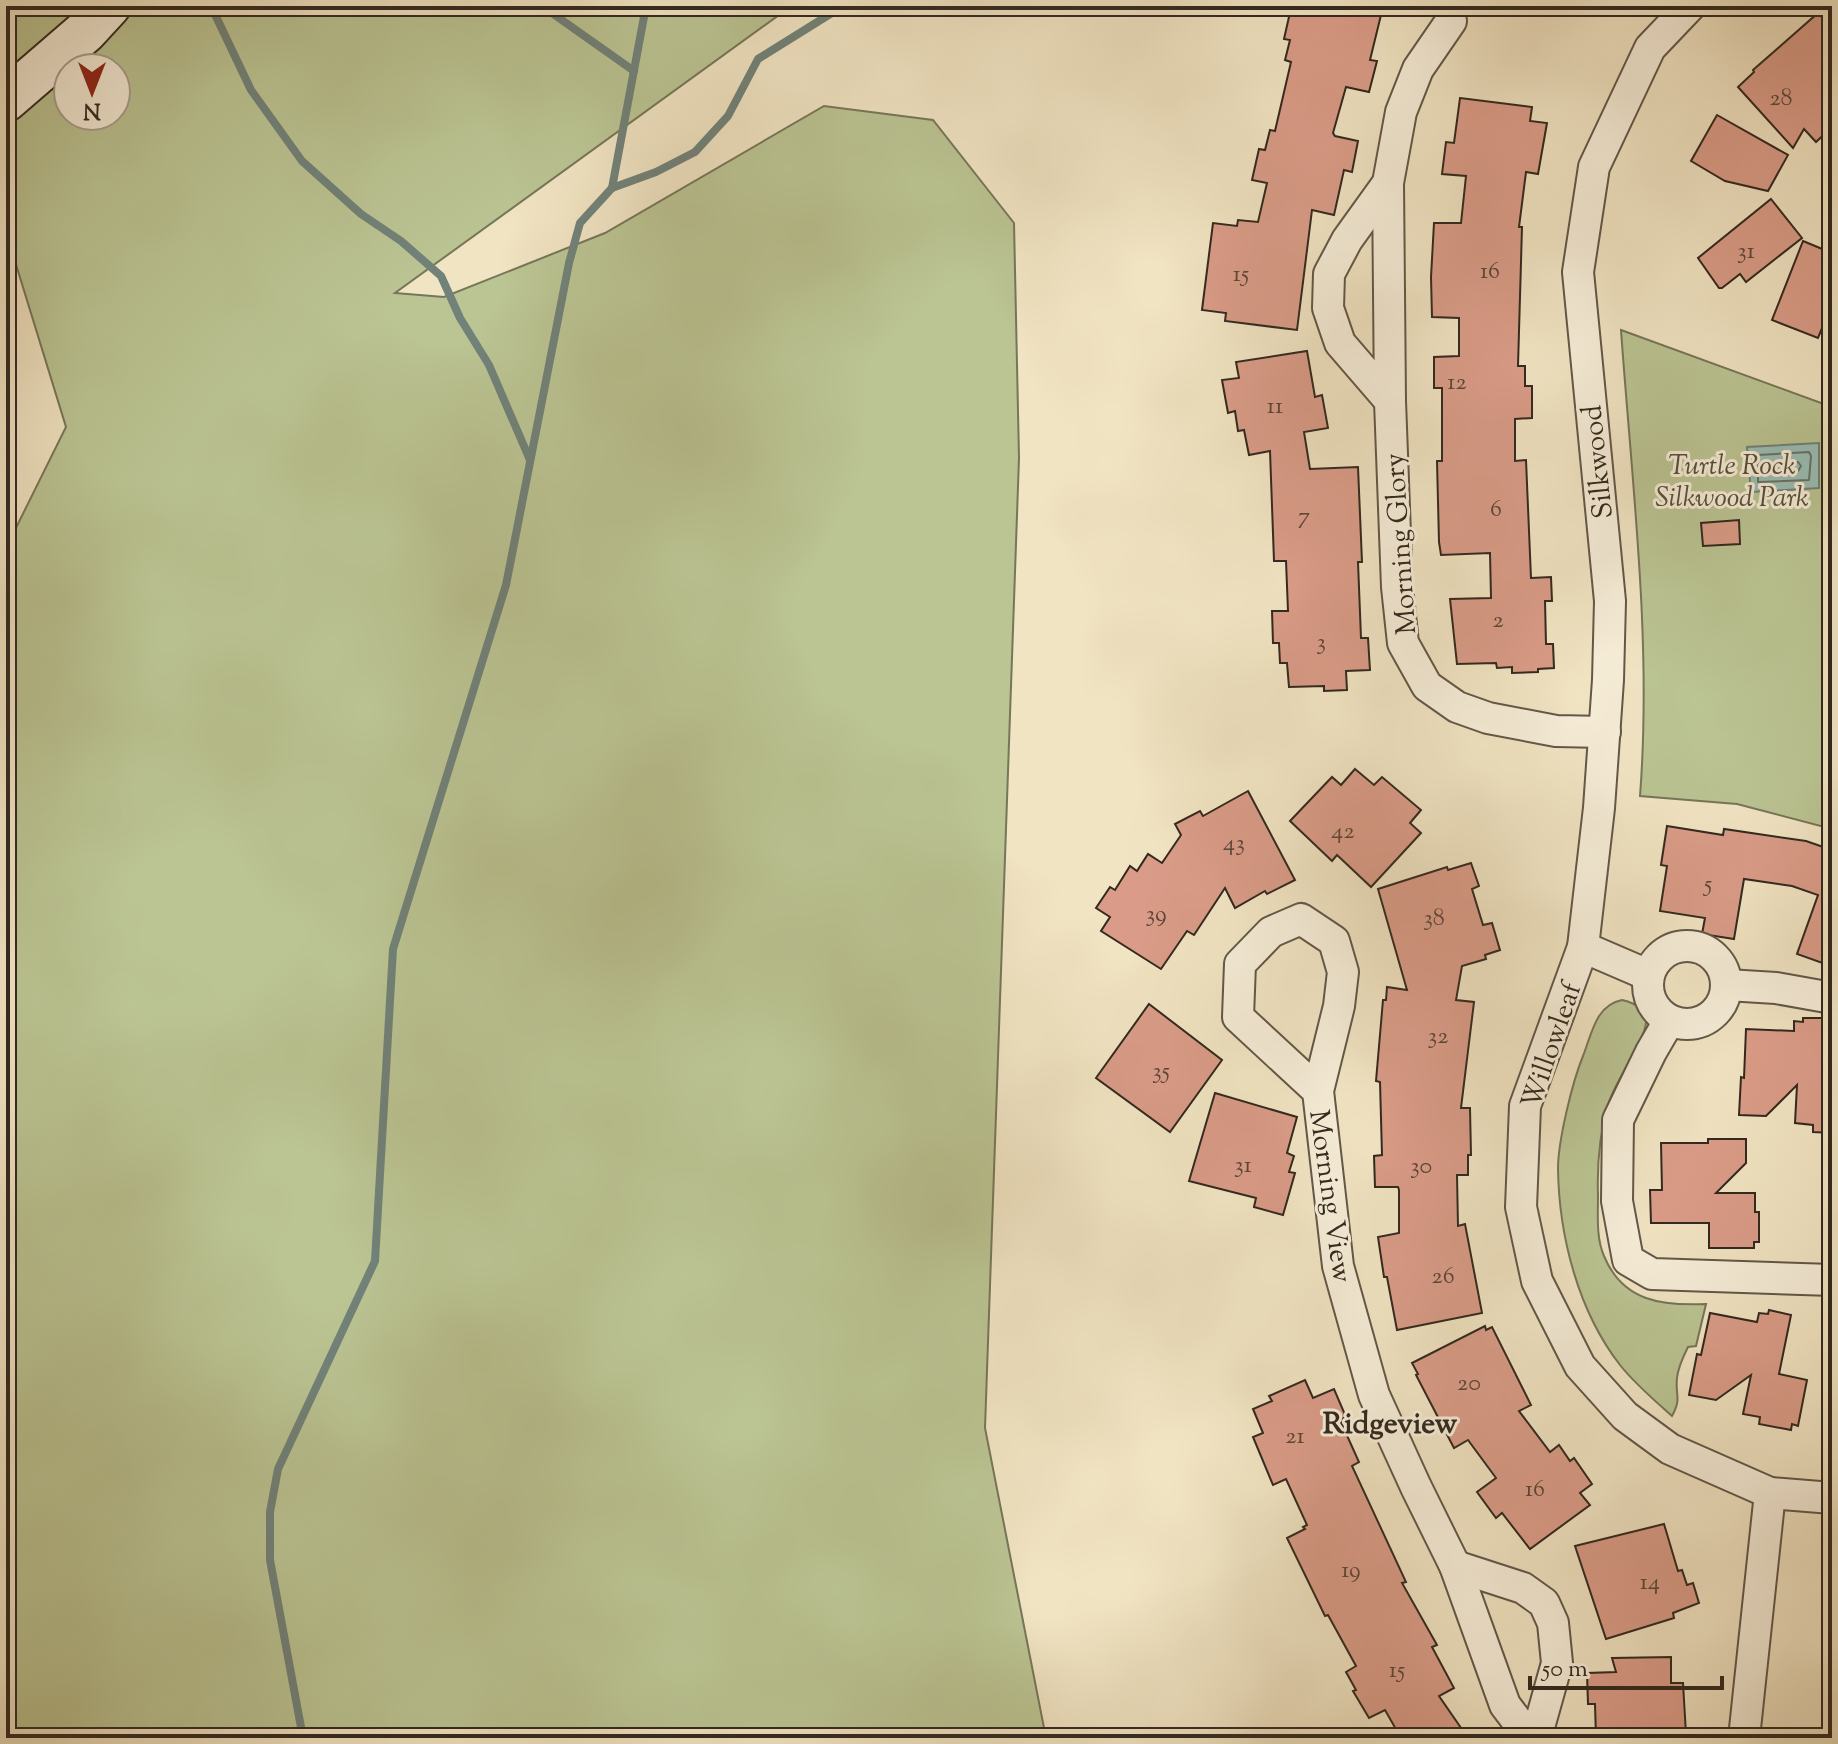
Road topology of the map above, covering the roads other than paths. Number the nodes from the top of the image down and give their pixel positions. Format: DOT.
graph roads {
  1 [pos="109,6"];
  2 [pos="1690,6"];
  3 [pos="1451,21"];
  4 [pos="6,100"];
  5 [pos="1388,183"];
  6 [pos="1390,401"];
  7 [pos="1605,732"];
  8 [pos="1583,947"];
  9 [pos="1648,975"];
  10 [pos="1727,985"];
  11 [pos="1832,998"];
  12 [pos="1669,1021"];
  13 [pos="1318,1091"];
  14 [pos="1832,1280"];
  15 [pos="1770,1493"];
  16 [pos="1832,1498"];
  17 [pos="1455,1566"];
  18 [pos="1530,1738"];
  19 [pos="1536,1738"];
  20 [pos="1744,1738"];
  1 -- 4 [label="street"];
  2 -- 7 [label="street, Silkwood"];
  3 -- 5 [label="street, Morning Glory"];
  5 -- 6 [label="street, Morning Glory"];
  5 -- 6 [label="street, Morning Glory"];
  6 -- 7 [label="street, Morning Glory"];
  7 -- 8 [label="street, Silkwood"];
  8 -- 9 [label="street"];
  8 -- 15 [label="street, Willowleaf"];
  9 -- 10 [label="street"];
  9 -- 12 [label="street"];
  10 -- 11 [label="street"];
  10 -- 12 [label="street"];
  12 -- 14 [label="street"];
  13 -- 13 [label="street, Morning View"];
  13 -- 17 [label="street, Morning View"];
  15 -- 16 [label="street, Willowleaf"];
  15 -- 20 [label="street"];
  17 -- 18 [label="street, Morning View"];
  17 -- 19 [label="street"];
}
